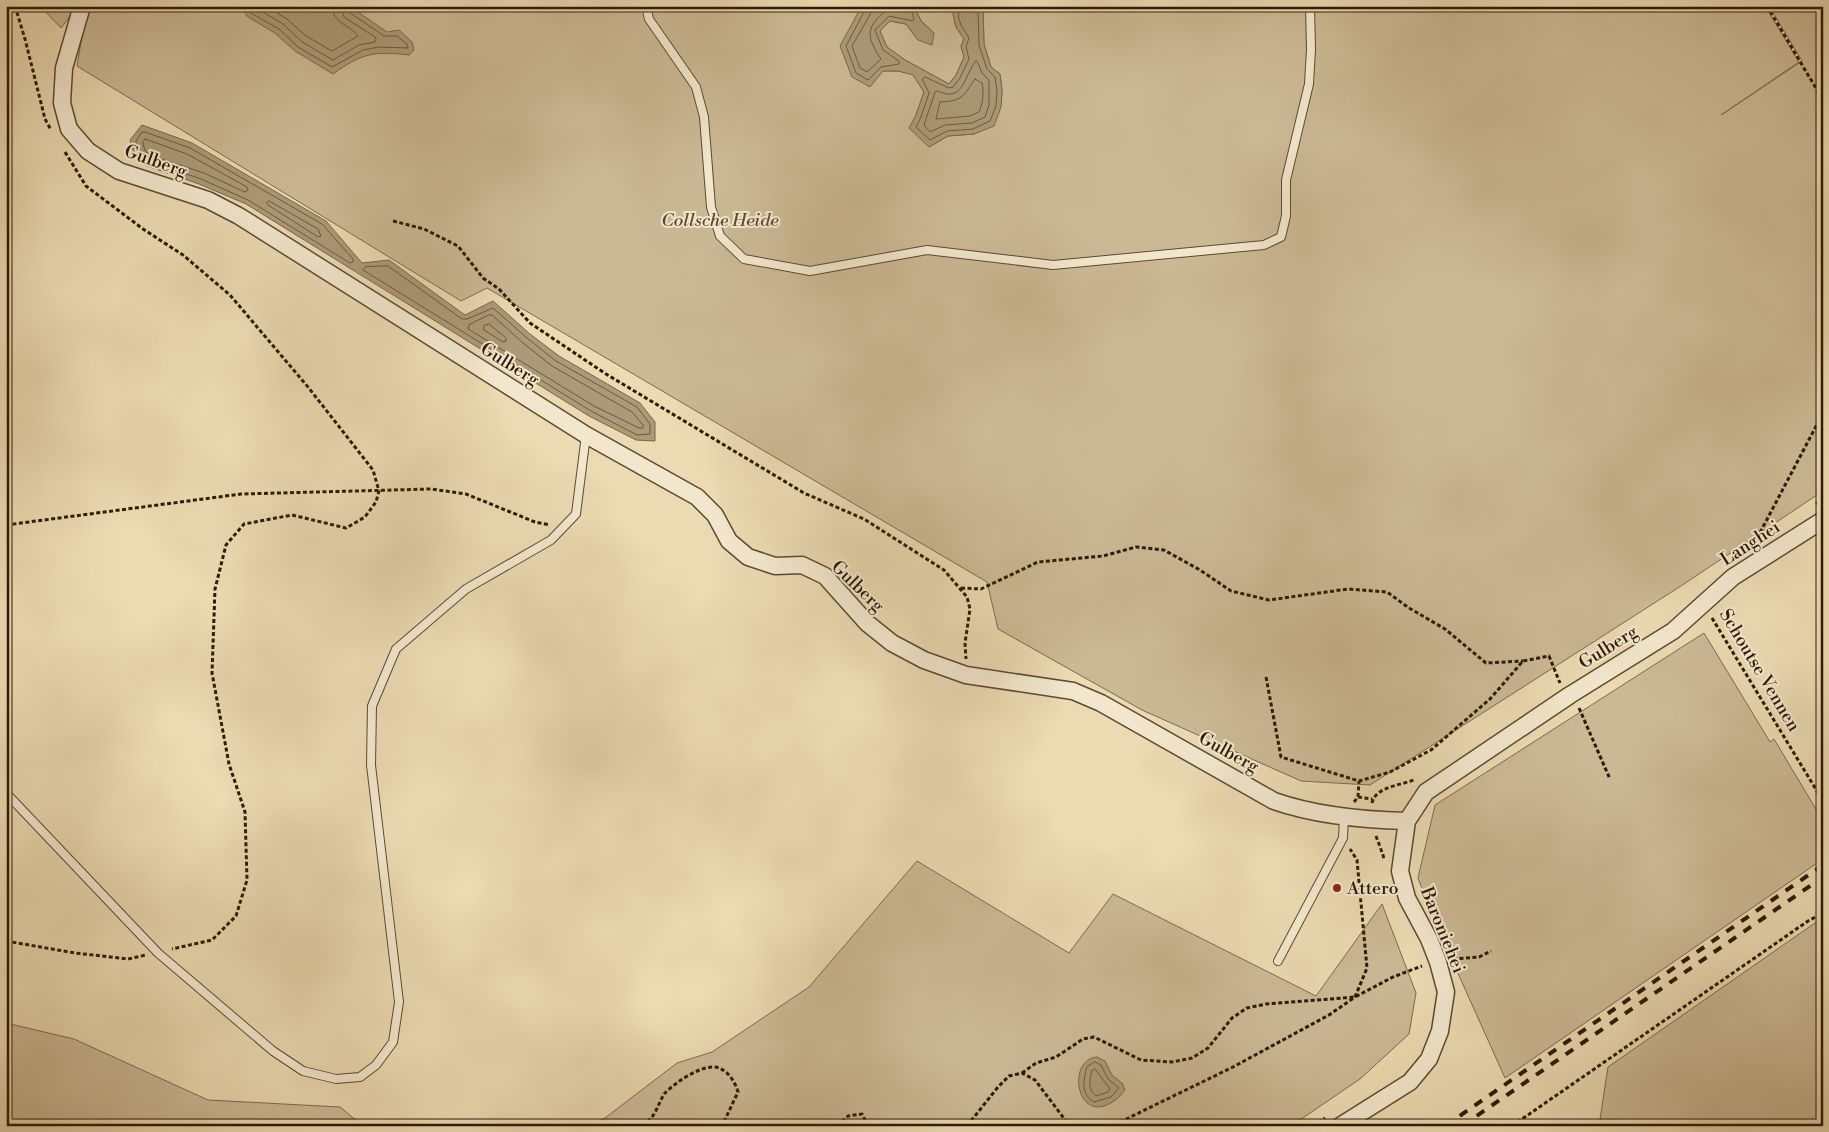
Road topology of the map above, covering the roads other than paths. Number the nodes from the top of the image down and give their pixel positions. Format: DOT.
graph roads {
  1 [pos="82,6"];
  2 [pos="646,6"];
  3 [pos="1310,6"];
  4 [pos="586,436"];
  5 [pos="1823,520"];
  6 [pos="1704,604"];
  7 [pos="6,793"];
  8 [pos="1344,816"];
  9 [pos="1408,821"];
  10 [pos="1278,961"];
  11 [pos="1334,1121"];
  1 -- 4 [label="street, Gulberg"];
  2 -- 3 [label="lane"];
  4 -- 7 [label="lane"];
  4 -- 8 [label="street, Gulberg"];
  5 -- 6 [label="street, Langhei"];
  6 -- 9 [label="street, Gulberg"];
  8 -- 9 [label="street, Gulberg"];
  8 -- 10 [label="lane"];
  9 -- 11 [label="street, Baroniehei"];
}
